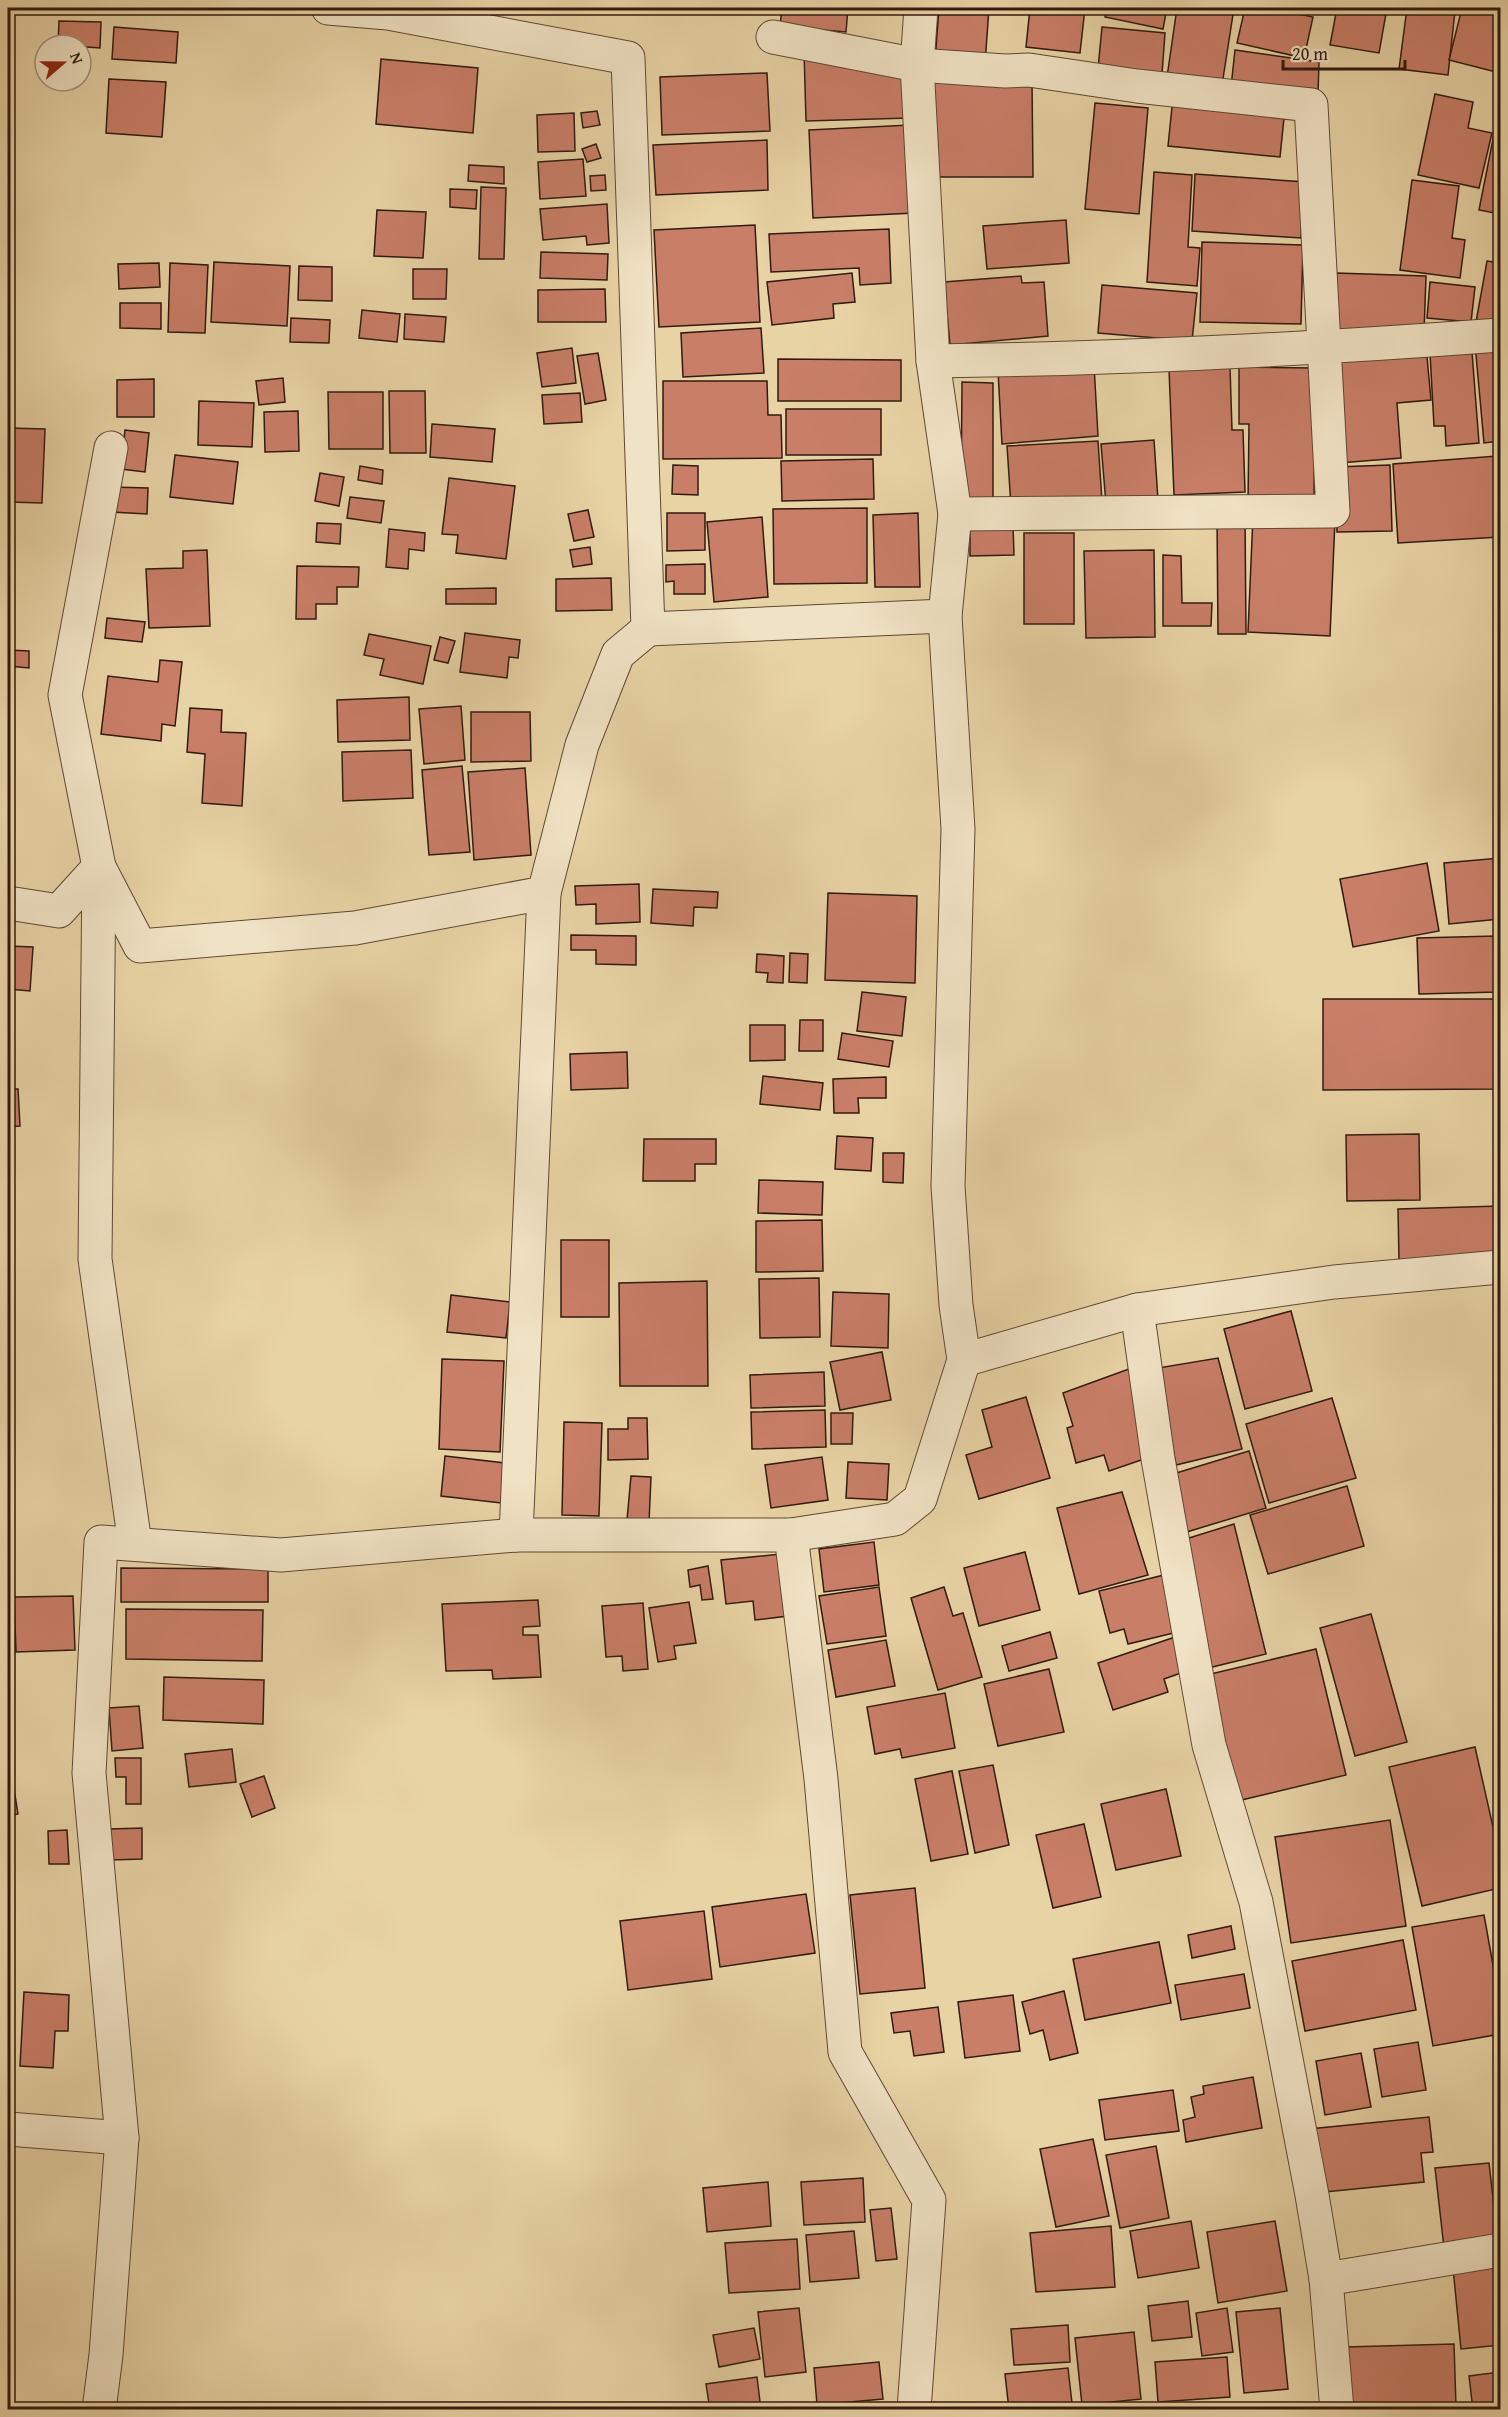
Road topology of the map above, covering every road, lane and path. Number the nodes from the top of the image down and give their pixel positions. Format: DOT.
graph roads {
  1 [pos="327,8"];
  2 [pos="921,8"];
  3 [pos="773,37"];
  4 [pos="917,65"];
  5 [pos="1500,335"];
  6 [pos="1326,348"];
  7 [pos="933,361"];
  8 [pos="111,448"];
  9 [pos="955,514"];
  10 [pos="945,616"];
  11 [pos="648,629"];
  12 [pos="99,867"];
  13 [pos="544,892"];
  14 [pos="8,903"];
  15 [pos="1500,1267"];
  16 [pos="1137,1310"];
  17 [pos="964,1360"];
  18 [pos="516,1535"];
  19 [pos="791,1535"];
  20 [pos="135,1544"];
  21 [pos="8,2129"];
  22 [pos="122,2138"];
  23 [pos="1500,2250"];
  24 [pos="1326,2279"];
  25 [pos="99,2409"];
  26 [pos="914,2409"];
  27 [pos="1337,2409"];
  1 -- 11 [label="street"];
  2 -- 4 [label="street"];
  3 -- 4 [label="street"];
  4 -- 6 [label="street"];
  4 -- 7 [label="street"];
  5 -- 6 [label="street"];
  6 -- 7 [label="street"];
  6 -- 9 [label="street"];
  7 -- 9 [label="street"];
  8 -- 12 [label="street"];
  9 -- 10 [label="street"];
  10 -- 11 [label="street"];
  10 -- 17 [label="street"];
  11 -- 13 [label="street"];
  12 -- 13 [label="street"];
  12 -- 14 [label="street"];
  12 -- 20 [label="street"];
  13 -- 18 [label="street"];
  15 -- 16 [label="street"];
  16 -- 17 [label="street"];
  16 -- 24 [label="street"];
  17 -- 19 [label="street"];
  18 -- 19 [label="street"];
  18 -- 20 [label="street"];
  19 -- 26 [label="street"];
  20 -- 22 [label="street"];
  21 -- 22 [label="street"];
  22 -- 25 [label="street"];
  23 -- 24 [label="street"];
  24 -- 27 [label="street"];
}
